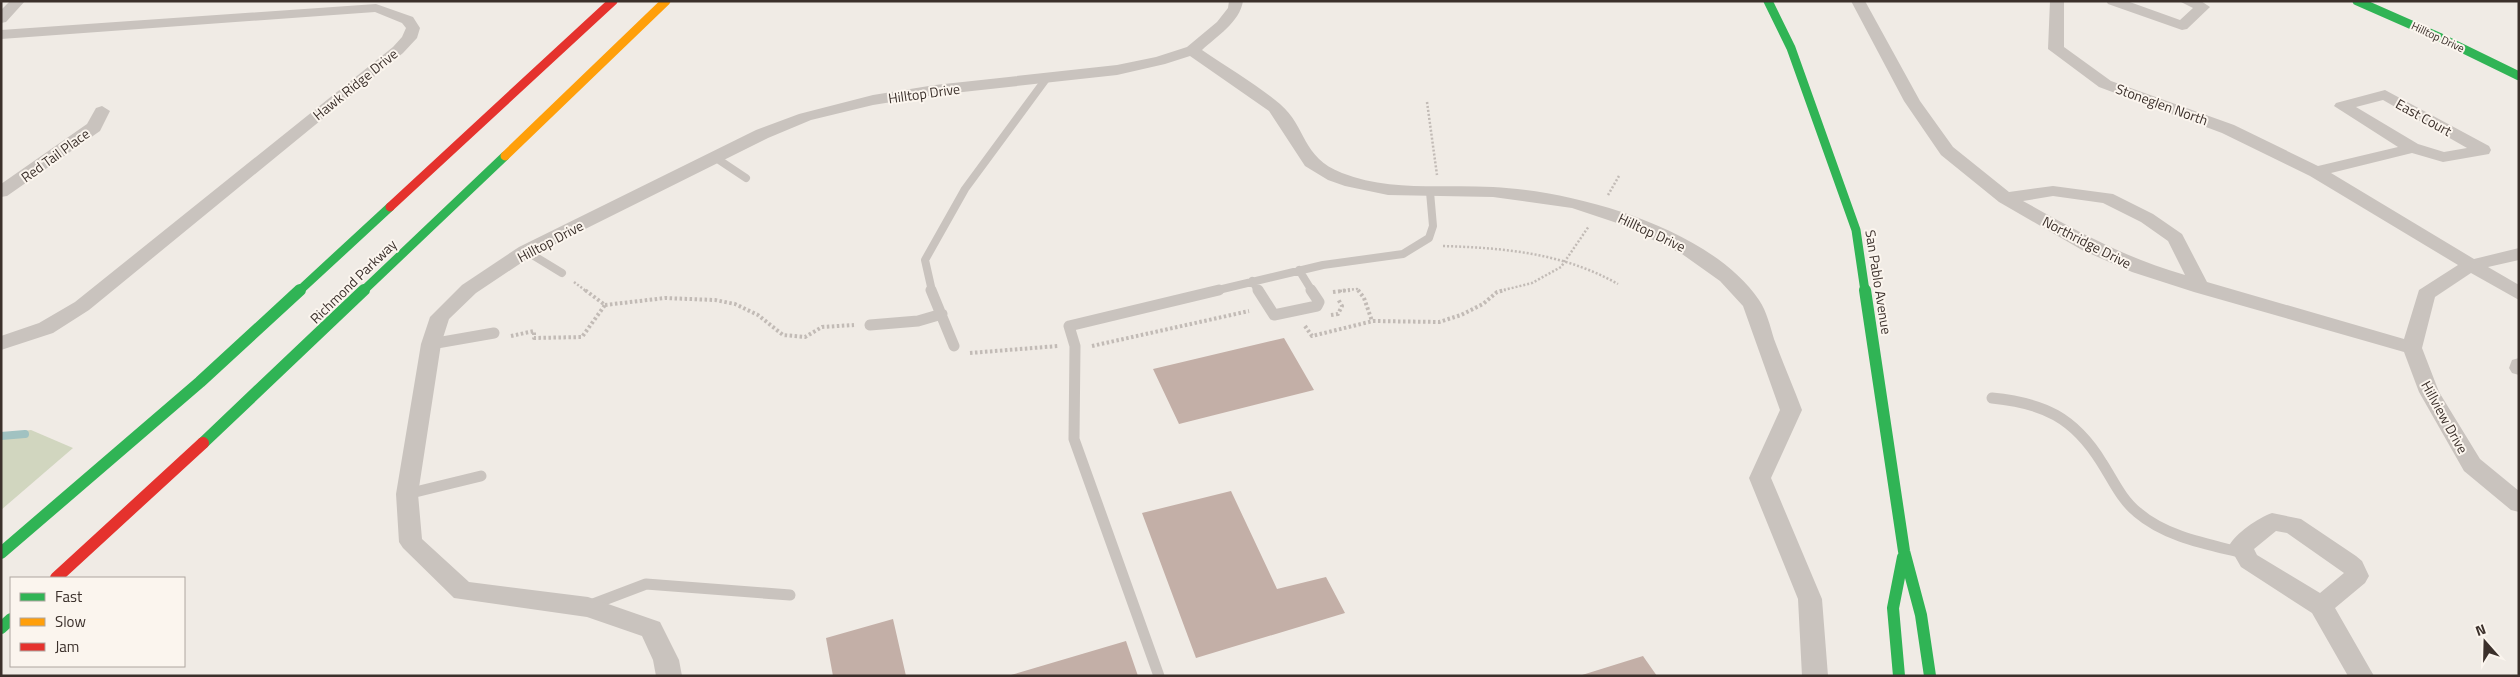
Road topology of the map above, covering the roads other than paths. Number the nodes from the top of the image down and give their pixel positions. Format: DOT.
graph roads {
  1 [pos="18,1"];
  2 [pos="613,1"];
  3 [pos="666,1"];
  4 [pos="1236,1"];
  5 [pos="1768,1"];
  6 [pos="1858,1"];
  7 [pos="2057,1"];
  8 [pos="2113,1"];
  9 [pos="2186,1"];
  10 [pos="2357,1"];
  11 [pos="1,19"];
  12 [pos="1,35"];
  13 [pos="1192,50"];
  14 [pos="2519,76"];
  15 [pos="1046,79"];
  16 [pos="102,111"];
  17 [pos="2412,148"];
  18 [pos="716,158"];
  19 [pos="2316,172"];
  20 [pos="746,178"];
  21 [pos="1436,191"];
  22 [pos="1,192"];
  23 [pos="2005,198"];
  24 [pos="526,251"];
  25 [pos="2519,254"];
  26 [pos="2471,265"];
  27 [pos="1299,270"];
  28 [pos="562,274"];
  29 [pos="1252,281"];
  30 [pos="2201,288"];
  31 [pos="2519,294"];
  32 [pos="942,314"];
  33 [pos="870,325"];
  34 [pos="494,333"];
  35 [pos="1,343"];
  36 [pos="430,344"];
  37 [pos="954,346"];
  38 [pos="2412,348"];
  39 [pos="1992,398"];
  40 [pos="481,476"];
  41 [pos="407,494"];
  42 [pos="2519,504"];
  43 [pos="1904,551"];
  44 [pos="1,553"];
  45 [pos="2244,553"];
  46 [pos="57,577"];
  47 [pos="790,595"];
  48 [pos="588,606"];
  49 [pos="2321,606"];
  50 [pos="669,676"];
  51 [pos="1160,676"];
  52 [pos="1815,676"];
  53 [pos="1899,676"];
  54 [pos="1930,676"];
  55 [pos="2361,676"];
  1 -- 11 [label="street"];
  2 -- 44 [label="main road, Richmond Parkway"];
  3 -- 46 [label="main road, Richmond Parkway"];
  4 -- 13 [label="street, Hilltop Drive"];
  5 -- 43 [label="main road, San Pablo Avenue"];
  6 -- 23 [label="street, Northridge Drive"];
  7 -- 19 [label="street, Stoneglen North"];
  8 -- 9 [label="street"];
  10 -- 14 [label="main road, Hilltop Drive"];
  12 -- 35 [label="street, Hawk Ridge Drive"];
  13 -- 15 [label="street, Hilltop Drive"];
  13 -- 21 [label="street, Hilltop Drive"];
  15 -- 18 [label="street, Hilltop Drive"];
  15 -- 32 [label="lane"];
  16 -- 22 [label="street, Red Tail Place"];
  17 -- 17 [label="street, East Court"];
  17 -- 19 [label="street"];
  18 -- 20 [label="lane"];
  18 -- 24 [label="street, Hilltop Drive"];
  19 -- 26 [label="street"];
  21 -- 27 [label="lane"];
  21 -- 52 [label="street, Hilltop Drive"];
  23 -- 30 [label="street, Northridge Drive"];
  23 -- 30 [label="street"];
  24 -- 28 [label="lane"];
  24 -- 36 [label="street, Hilltop Drive"];
  25 -- 26 [label="street"];
  26 -- 31 [label="street"];
  26 -- 38 [label="street"];
  27 -- 29 [label="lane"];
  27 -- 29 [label="lane"];
  29 -- 51 [label="lane"];
  30 -- 38 [label="street, Northridge Drive"];
  32 -- 33 [label="lane"];
  32 -- 37 [label="lane"];
  34 -- 36 [label="lane"];
  36 -- 41 [label="street, Hilltop Drive"];
  38 -- 42 [label="street, Hillview Drive"];
  39 -- 45 [label="lane"];
  40 -- 41 [label="lane"];
  41 -- 48 [label="street, Hilltop Drive"];
  43 -- 53 [label="main road, San Pablo Avenue"];
  43 -- 54 [label="main road, San Pablo Avenue"];
  45 -- 49 [label="street"];
  45 -- 49 [label="street"];
  47 -- 48 [label="lane"];
  48 -- 50 [label="street, Hilltop Drive"];
  49 -- 55 [label="street"];
}
